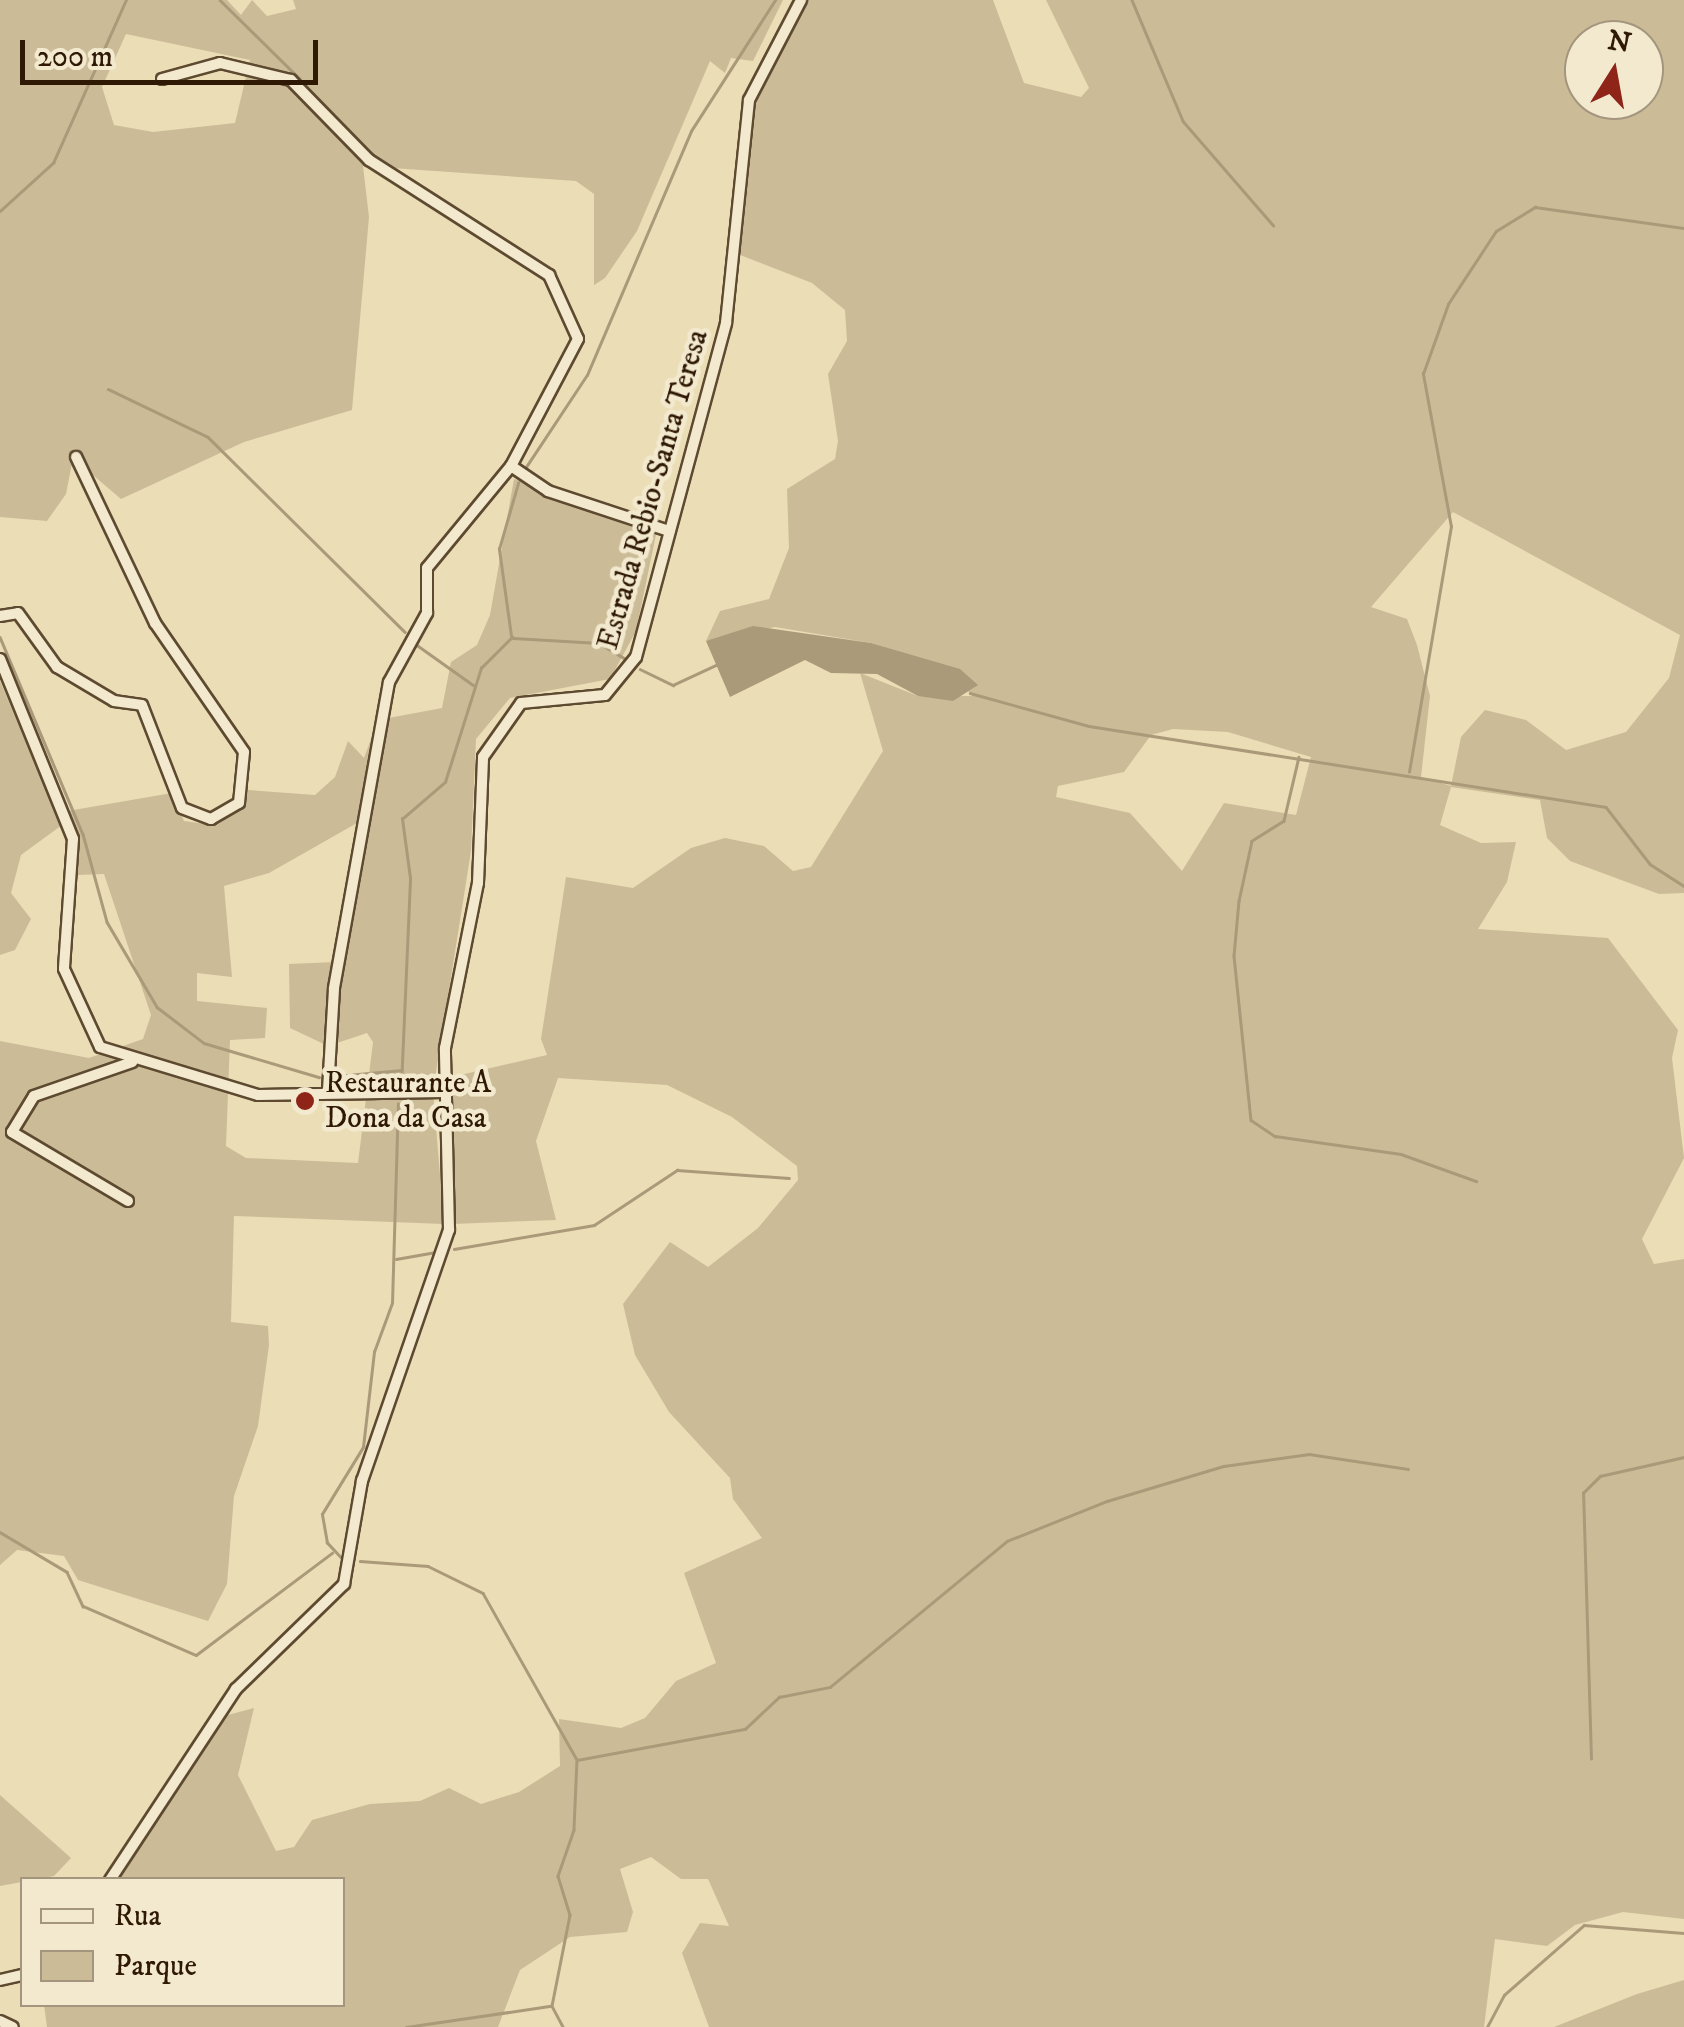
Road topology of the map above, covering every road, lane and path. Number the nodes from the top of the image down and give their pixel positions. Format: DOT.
graph roads {
  1 [pos="801,0"];
  2 [pos="162,79"];
  3 [pos="76,457"];
  4 [pos="510,466"];
  5 [pos="666,530"];
  6 [pos="0,616"];
  7 [pos="0,659"];
  8 [pos="138,1062"];
  9 [pos="328,1090"];
  10 [pos="444,1092"];
  11 [pos="128,1201"];
  12 [pos="112,1877"];
  13 [pos="0,2021"];
  14 [pos="14,2027"];
  1 -- 5 [label="street, Estrada Rebio-Santa Teresa"];
  2 -- 4 [label="street"];
  3 -- 6 [label="street"];
  4 -- 5 [label="street"];
  4 -- 9 [label="street"];
  5 -- 10 [label="street, Estrada Rebio-Santa Teresa"];
  7 -- 8 [label="street"];
  8 -- 9 [label="street"];
  8 -- 11 [label="street"];
  9 -- 10 [label="street"];
  10 -- 12 [label="street, Estrada Rebio-Santa Teresa"];
  13 -- 14 [label="street"];
}
